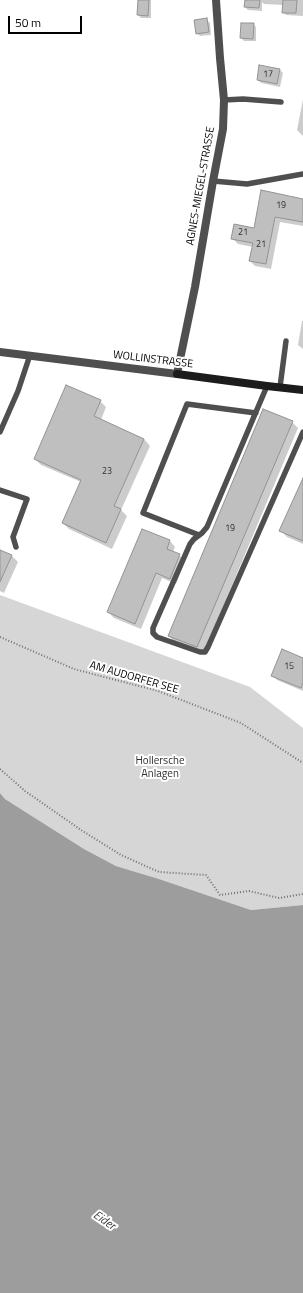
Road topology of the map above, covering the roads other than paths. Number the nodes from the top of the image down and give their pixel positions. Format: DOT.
graph roads {
  1 [pos="216,0"];
  2 [pos="224,100"];
  3 [pos="281,102"];
  4 [pos="303,174"];
  5 [pos="213,181"];
  6 [pos="286,341"];
  7 [pos="0,352"];
  8 [pos="30,355"];
  9 [pos="177,374"];
  10 [pos="267,386"];
  11 [pos="280,387"];
  12 [pos="303,390"];
  13 [pos="256,413"];
  14 [pos="0,432"];
  15 [pos="303,432"];
  16 [pos="0,490"];
  17 [pos="199,535"];
  18 [pos="16,547"];
  1 -- 2 [label="street, AGNES-MIEGEL-STRASSE"];
  2 -- 3 [label="lane"];
  2 -- 5 [label="street, AGNES-MIEGEL-STRASSE"];
  4 -- 5 [label="lane"];
  5 -- 9 [label="street, AGNES-MIEGEL-STRASSE"];
  6 -- 11 [label="lane"];
  7 -- 8 [label="street, WOLLINSTRASSE"];
  8 -- 9 [label="street, WOLLINSTRASSE"];
  8 -- 14 [label="lane"];
  9 -- 10 [label="street, WOLLINSTRASSE"];
  10 -- 11 [label="street, WOLLINSTRASSE"];
  10 -- 13 [label="lane"];
  11 -- 12 [label="street, WOLLINSTRASSE"];
  13 -- 17 [label="lane"];
  13 -- 17 [label="lane"];
  15 -- 17 [label="lane"];
  16 -- 18 [label="lane"];
}
